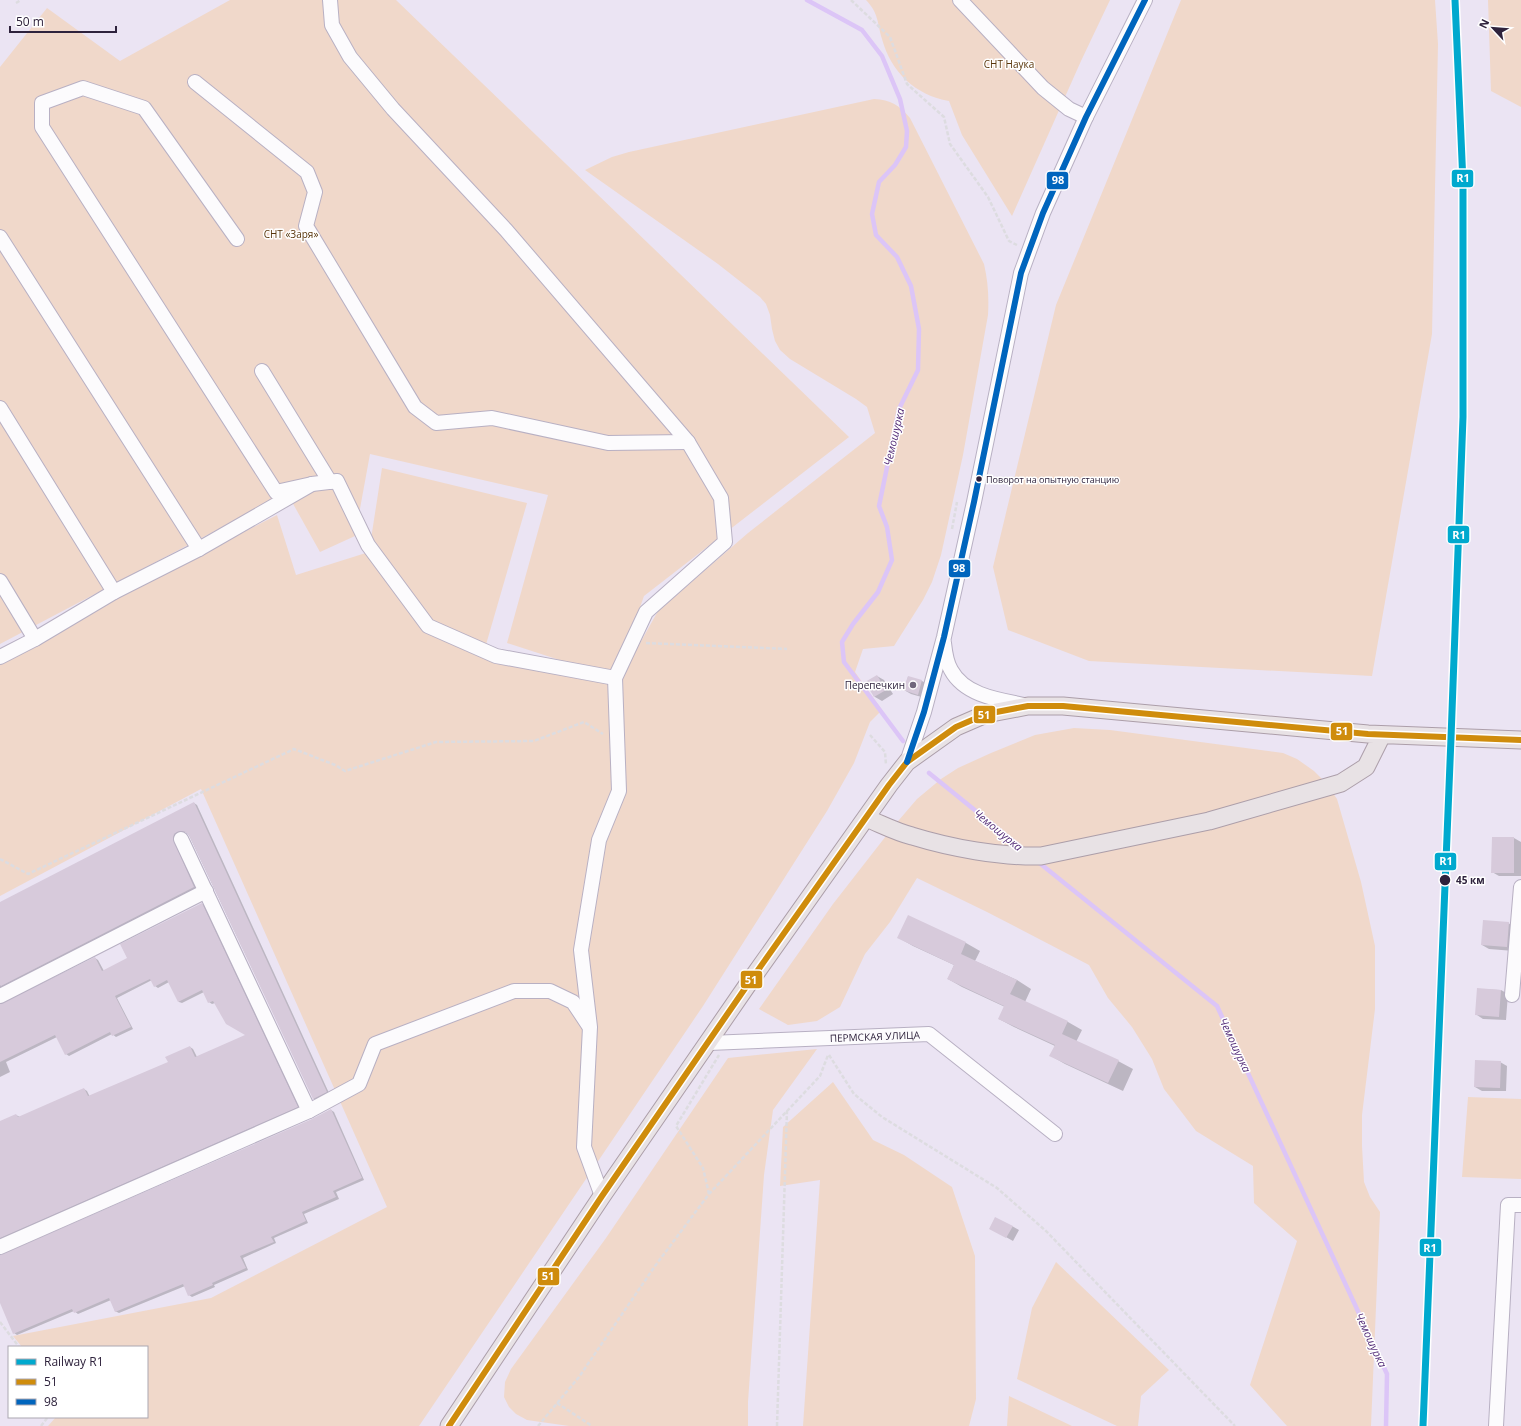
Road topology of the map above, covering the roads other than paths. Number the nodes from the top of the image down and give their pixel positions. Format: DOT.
graph roads {
  1 [pos="330,0"];
  2 [pos="960,0"];
  3 [pos="1144,0"];
  4 [pos="195,82"];
  5 [pos="1086,117"];
  6 [pos="0,237"];
  7 [pos="237,238"];
  8 [pos="262,371"];
  9 [pos="0,408"];
  10 [pos="688,442"];
  11 [pos="330,482"];
  12 [pos="312,484"];
  13 [pos="199,549"];
  14 [pos="0,582"];
  15 [pos="114,592"];
  16 [pos="944,637"];
  17 [pos="35,639"];
  18 [pos="0,657"];
  19 [pos="615,678"];
  20 [pos="1028,706"];
  21 [pos="1382,735"];
  22 [pos="1521,740"];
  23 [pos="907,762"];
  24 [pos="866,818"];
  25 [pos="181,839"];
  26 [pos="1521,887"];
  27 [pos="206,891"];
  28 [pos="1512,995"];
  29 [pos="0,996"];
  30 [pos="590,1026"];
  31 [pos="709,1043"];
  32 [pos="309,1111"];
  33 [pos="1055,1134"];
  34 [pos="602,1196"];
  35 [pos="1521,1205"];
  36 [pos="0,1247"];
  37 [pos="449,1426"];
  38 [pos="1496,1426"];
  1 -- 10 [label="street"];
  2 -- 5 [label="street"];
  3 -- 5 [label="street"];
  4 -- 10 [label="street"];
  5 -- 16 [label="street"];
  6 -- 13 [label="street"];
  7 -- 12 [label="street"];
  8 -- 11 [label="street"];
  9 -- 15 [label="street"];
  10 -- 19 [label="street"];
  11 -- 12 [label="street"];
  11 -- 19 [label="street"];
  12 -- 13 [label="street"];
  13 -- 15 [label="street"];
  14 -- 17 [label="street"];
  15 -- 17 [label="street"];
  16 -- 20 [label="street"];
  16 -- 23 [label="street"];
  17 -- 18 [label="street"];
  19 -- 30 [label="street"];
  20 -- 21 [label="main road"];
  20 -- 23 [label="main road"];
  21 -- 22 [label="main road"];
  21 -- 24 [label="main road"];
  23 -- 24 [label="main road"];
  24 -- 31 [label="main road"];
  25 -- 27 [label="street"];
  26 -- 28 [label="street"];
  27 -- 29 [label="street"];
  27 -- 32 [label="street"];
  30 -- 32 [label="street"];
  30 -- 34 [label="street"];
  31 -- 33 [label="street, ПЕРМСКАЯ УЛИЦА"];
  31 -- 34 [label="main road"];
  32 -- 36 [label="street"];
  34 -- 37 [label="main road"];
  35 -- 38 [label="street"];
}
